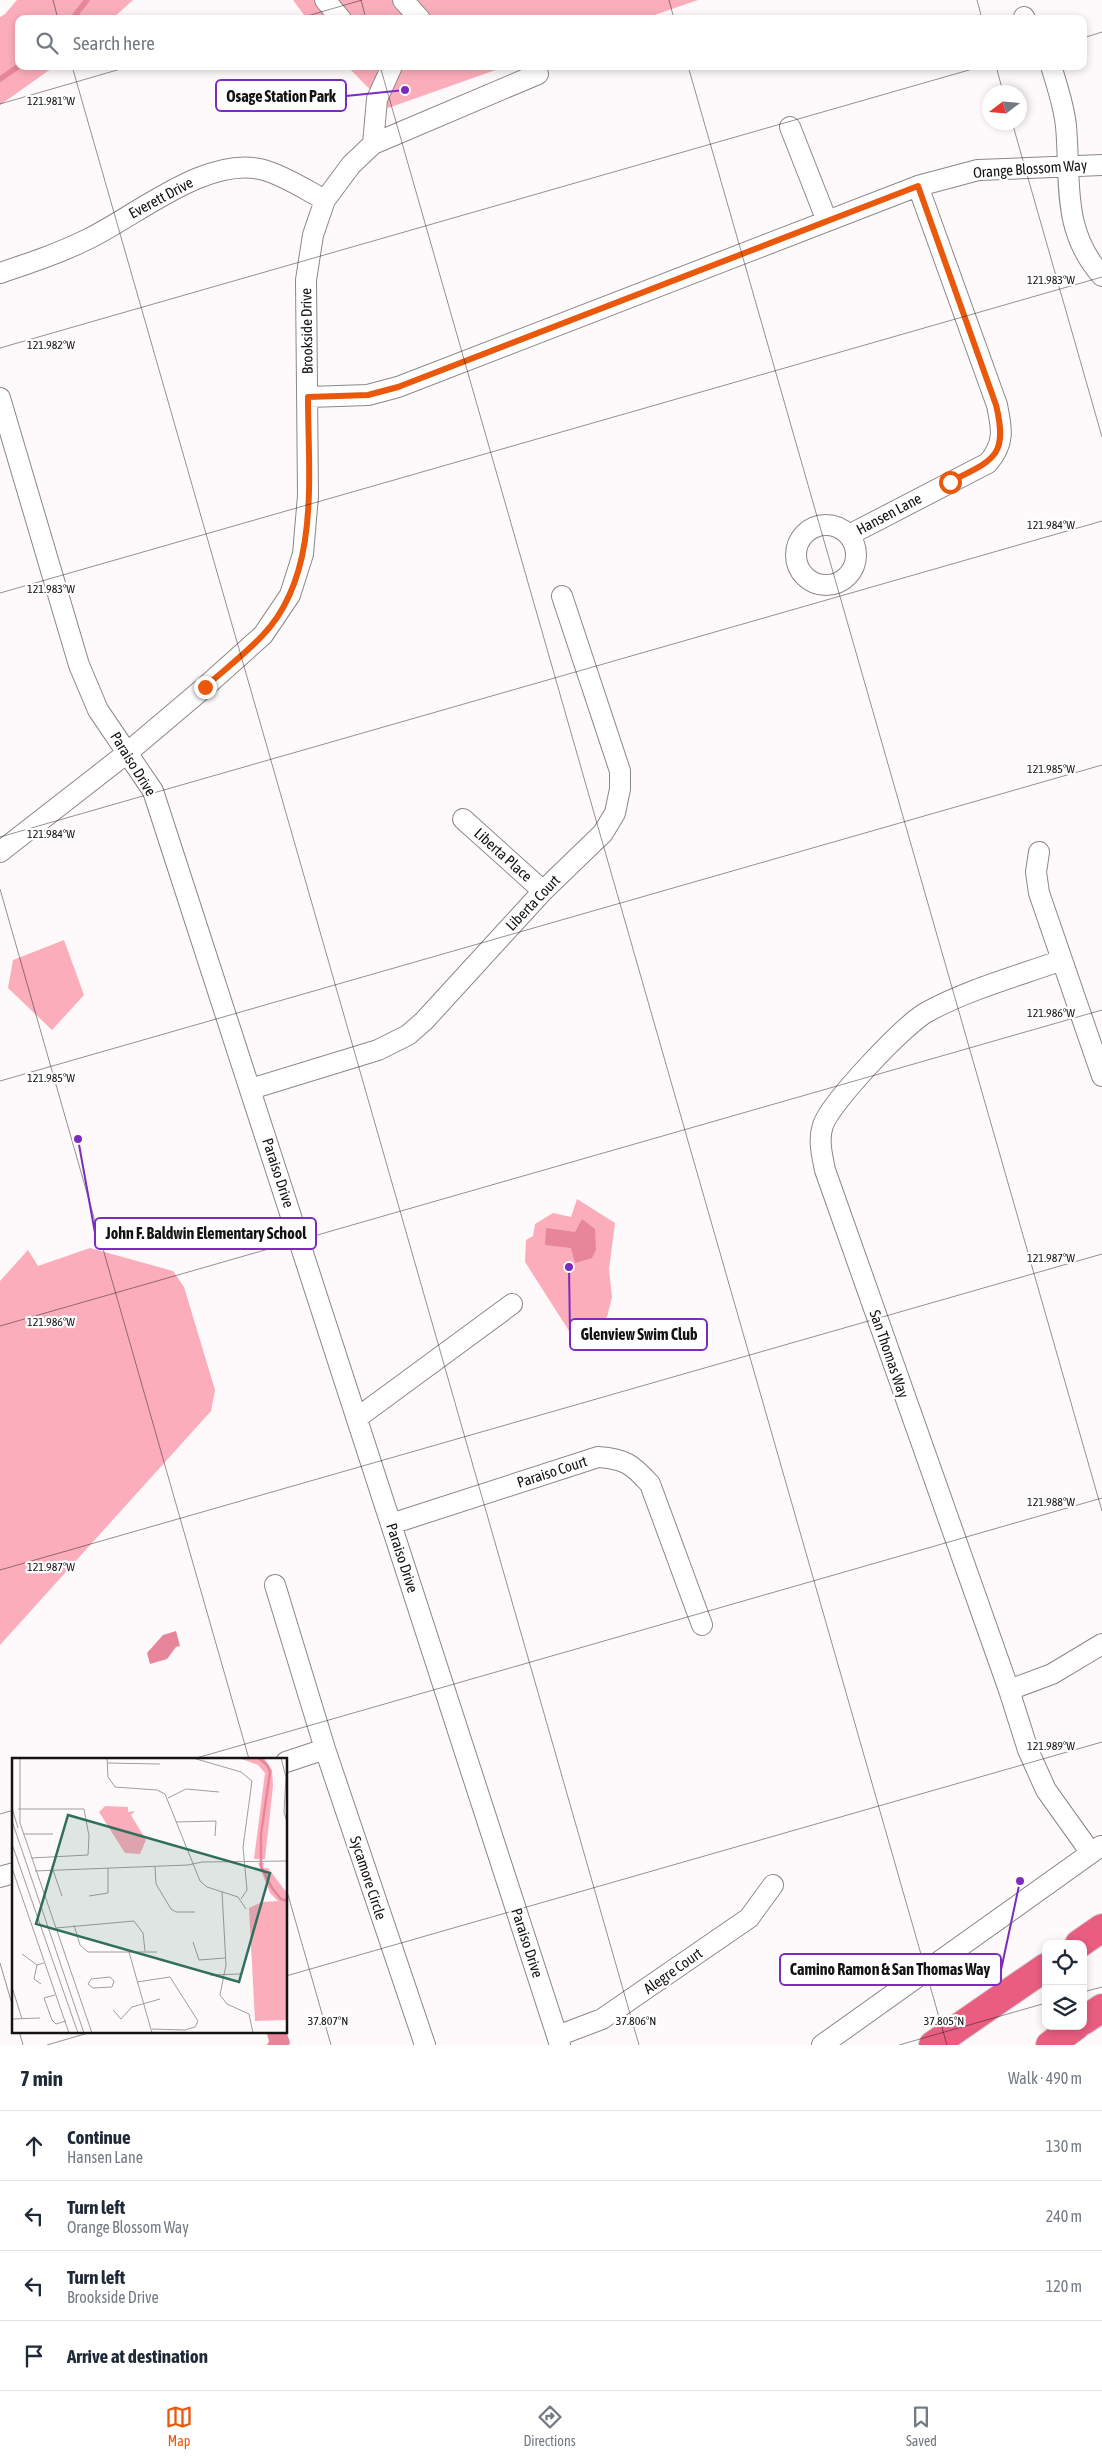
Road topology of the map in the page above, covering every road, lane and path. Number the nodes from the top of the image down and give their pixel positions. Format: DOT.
graph roads {
  1 [pos="325,0"];
  2 [pos="403,0"];
  3 [pos="338,15"];
  4 [pos="416,15"];
  5 [pos="377,70"];
  6 [pos="390,70"];
  7 [pos="1052,70"];
  8 [pos="538,74"];
  9 [pos="382,89"];
  10 [pos="790,127"];
  11 [pos="373,144"];
  12 [pos="1066,165"];
  13 [pos="1102,165"];
  14 [pos="918,186"];
  15 [pos="326,200"];
  16 [pos="827,221"];
  17 [pos="0,273"];
  18 [pos="1102,276"];
  19 [pos="308,397"];
  20 [pos="0,398"];
  21 [pos="849,535"];
  22 [pos="562,596"];
  23 [pos="128,753"];
  24 [pos="463,819"];
  25 [pos="0,852"];
  26 [pos="1040,852"];
  27 [pos="543,891"];
  28 [pos="1062,960"];
  29 [pos="1102,1076"];
  30 [pos="251,1089"];
  31 [pos="512,1304"];
  32 [pos="357,1418"];
  33 [pos="391,1524"];
  34 [pos="275,1585"];
  35 [pos="702,1625"];
  36 [pos="1102,1644"];
  37 [pos="1009,1690"];
  38 [pos="325,1749"];
  39 [pos="288,1761"];
  40 [pos="1096,1849"];
  41 [pos="773,1885"];
  42 [pos="1102,1928"];
  43 [pos="1086,1940"];
  44 [pos="1042,1970"];
  45 [pos="1102,2008"];
  46 [pos="1087,2018"];
  47 [pos="1071,2030"];
  48 [pos="559,2041"];
  49 [pos="425,2045"];
  50 [pos="822,2045"];
  51 [pos="933,2045"];
  52 [pos="1050,2045"];
  1 -- 3 [label="street"];
  2 -- 4 [label="street"];
  5 -- 9 [label="street"];
  6 -- 9 [label="street"];
  7 -- 12 [label="street"];
  8 -- 11 [label="street, Brookside Drive"];
  9 -- 11 [label="street"];
  10 -- 16 [label="street"];
  11 -- 15 [label="street, Brookside Drive"];
  12 -- 13 [label="street, Orange Blossom Way"];
  12 -- 14 [label="street, Orange Blossom Way"];
  12 -- 18 [label="street"];
  14 -- 16 [label="street, Orange Blossom Way"];
  14 -- 21 [label="street, Hansen Lane"];
  15 -- 17 [label="street, Everett Drive"];
  15 -- 19 [label="street, Brookside Drive"];
  16 -- 19 [label="street, Orange Blossom Way"];
  19 -- 23 [label="street, Brookside Drive"];
  20 -- 23 [label="street, Paraiso Drive"];
  22 -- 27 [label="street, Liberta Court"];
  23 -- 25 [label="street, Brookside Drive"];
  23 -- 30 [label="street, Paraiso Drive"];
  24 -- 27 [label="street, Liberta Place"];
  26 -- 28 [label="street"];
  27 -- 30 [label="street, Liberta Court"];
  28 -- 29 [label="street"];
  28 -- 37 [label="street, San Thomas Way"];
  30 -- 32 [label="street, Paraiso Drive"];
  31 -- 32 [label="street"];
  32 -- 33 [label="street, Paraiso Drive"];
  33 -- 35 [label="street, Paraiso Court"];
  33 -- 48 [label="street, Paraiso Drive"];
  34 -- 38 [label="street, Sycamore Circle"];
  36 -- 37 [label="street"];
  37 -- 40 [label="street, San Thomas Way"];
  38 -- 39 [label="street"];
  38 -- 49 [label="street, Sycamore Circle"];
  40 -- 50 [label="street"];
  41 -- 48 [label="street, Alegre Court"];
  42 -- 43 [label="highway"];
  44 -- 51 [label="highway"];
  45 -- 46 [label="highway"];
  47 -- 52 [label="highway"];
}
